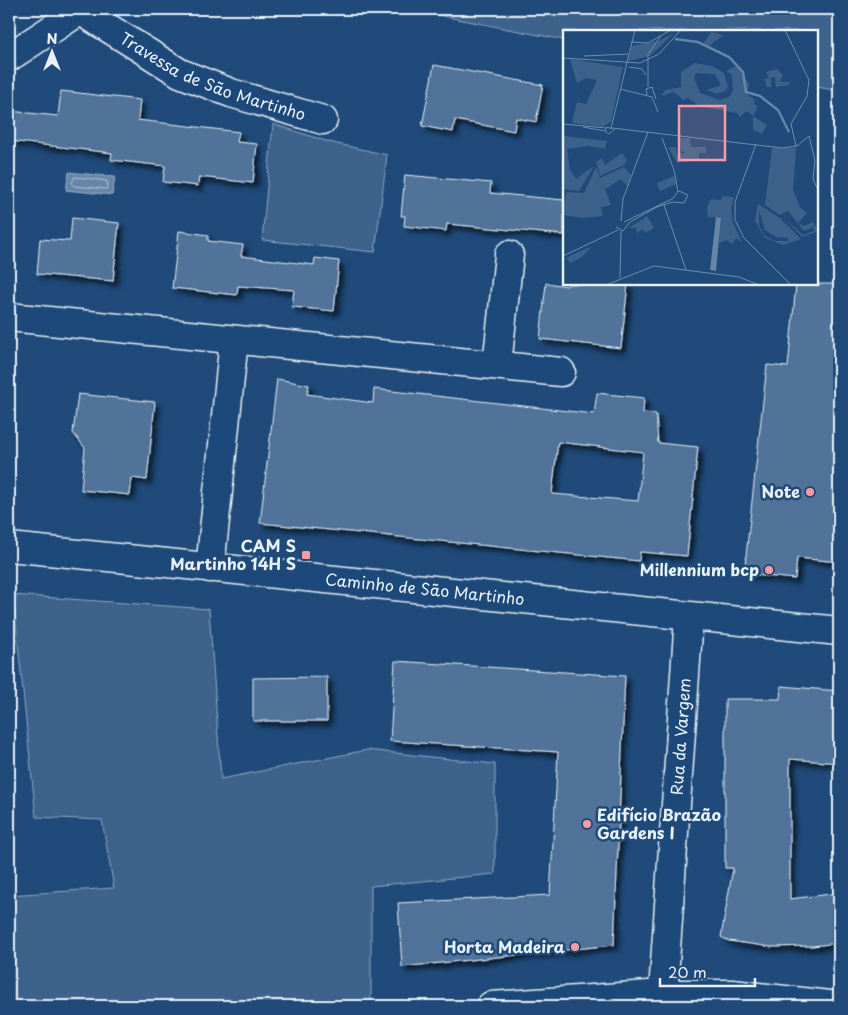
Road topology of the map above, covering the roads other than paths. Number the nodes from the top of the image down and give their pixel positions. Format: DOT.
graph roads {
  1 [pos="79,10"];
  2 [pos="9,57"];
  3 [pos="323,120"];
  4 [pos="509,255"];
  5 [pos="9,317"];
  6 [pos="234,340"];
  7 [pos="498,365"];
  8 [pos="562,372"];
  9 [pos="9,547"];
  10 [pos="210,568"];
  11 [pos="689,617"];
  12 [pos="839,631"];
  13 [pos="662,1000"];
  14 [pos="491,1006"];
  15 [pos="838,1006"];
  1 -- 2 [label="street, Travessa de São Martinho"];
  1 -- 3 [label="street, Travessa de São Martinho"];
  4 -- 7 [label="street"];
  5 -- 6 [label="street"];
  6 -- 7 [label="street"];
  6 -- 10 [label="street"];
  7 -- 8 [label="street"];
  9 -- 10 [label="street, Caminho de São Martinho"];
  10 -- 11 [label="street, Caminho de São Martinho"];
  11 -- 12 [label="street, Caminho de São Martinho"];
  11 -- 13 [label="street, Rua da Vargem"];
  13 -- 14 [label="street"];
  13 -- 15 [label="street"];
}
